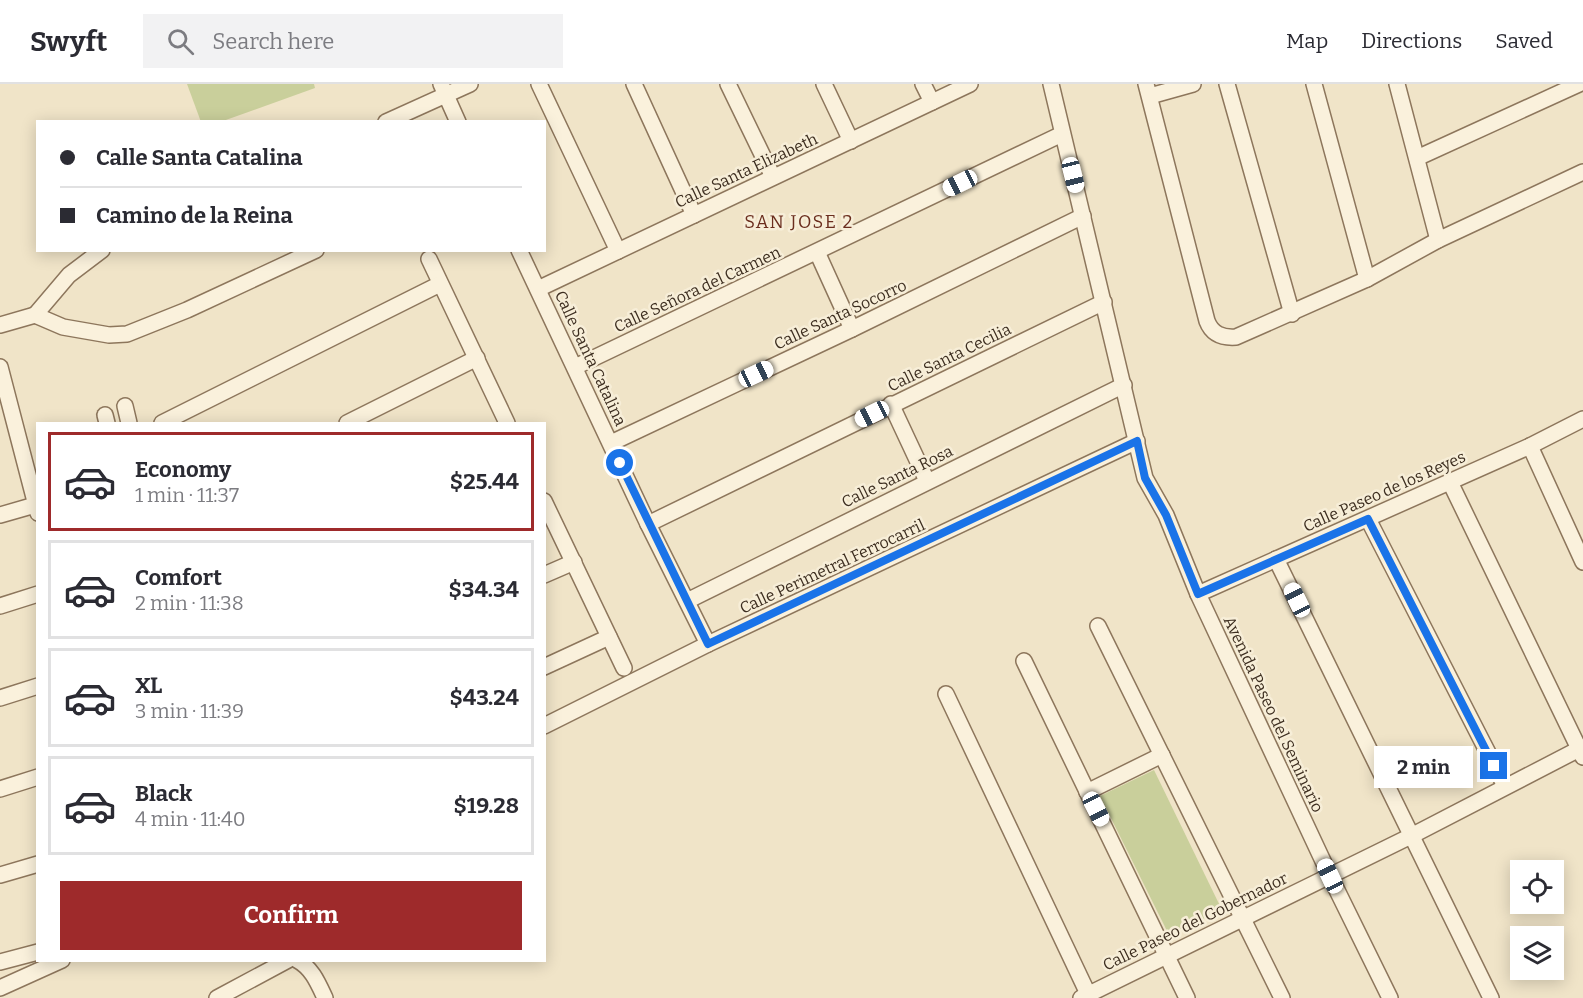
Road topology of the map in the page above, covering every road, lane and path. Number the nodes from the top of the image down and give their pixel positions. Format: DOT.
graph roads {
  1 [pos="470,84"];
  2 [pos="539,84"];
  3 [pos="634,84"];
  4 [pos="728,84"];
  5 [pos="824,84"];
  6 [pos="923,84"];
  7 [pos="970,84"];
  8 [pos="1051,84"];
  9 [pos="1193,84"];
  10 [pos="1227,84"];
  11 [pos="1314,84"];
  12 [pos="1397,84"];
  13 [pos="1579,84"];
  14 [pos="443,89"];
  15 [pos="1148,90"];
  16 [pos="932,102"];
  17 [pos="389,120"];
  18 [pos="457,120"];
  19 [pos="1062,134"];
  20 [pos="851,141"];
  21 [pos="1417,158"];
  22 [pos="1583,172"];
  23 [pos="773,177"];
  24 [pos="694,215"];
  25 [pos="1083,216"];
  26 [pos="1438,240"];
  27 [pos="618,251"];
  28 [pos="99,252"];
  29 [pos="312,252"];
  30 [pos="520,252"];
  31 [pos="817,252"];
  32 [pos="429,259"];
  33 [pos="1367,279"];
  34 [pos="440,284"];
  35 [pos="537,289"];
  36 [pos="1104,302"];
  37 [pos="1292,314"];
  38 [pos="35,315"];
  39 [pos="0,325"];
  40 [pos="852,329"];
  41 [pos="477,358"];
  42 [pos="0,367"];
  43 [pos="575,367"];
  44 [pos="1124,385"];
  45 [pos="891,404"];
  46 [pos="125,406"];
  47 [pos="1583,419"];
  48 [pos="7,422"];
  49 [pos="129,422"];
  50 [pos="164,422"];
  51 [pos="348,422"];
  52 [pos="507,422"];
  53 [pos="1137,441"];
  54 [pos="611,442"];
  55 [pos="1530,446"];
  56 [pos="927,481"];
  57 [pos="1450,482"];
  58 [pos="546,505"];
  59 [pos="36,509"];
  60 [pos="0,515"];
  61 [pos="1368,519"];
  62 [pos="648,524"];
  63 [pos="1276,559"];
  64 [pos="573,562"];
  65 [pos="1583,562"];
  66 [pos="546,575"];
  67 [pos="1198,594"];
  68 [pos="36,595"];
  69 [pos="687,602"];
  70 [pos="0,606"];
  71 [pos="1098,626"];
  72 [pos="609,637"];
  73 [pos="708,644"];
  74 [pos="1024,661"];
  75 [pos="546,666"];
  76 [pos="624,668"];
  77 [pos="36,687"];
  78 [pos="946,694"];
  79 [pos="0,698"];
  80 [pos="546,725"];
  81 [pos="1582,751"];
  82 [pos="1162,755"];
  83 [pos="36,778"];
  84 [pos="1505,786"];
  85 [pos="0,789"];
  86 [pos="1087,792"];
  87 [pos="1413,835"];
  88 [pos="36,865"];
  89 [pos="0,875"];
  90 [pos="1330,876"];
  91 [pos="1242,918"];
  92 [pos="36,953"];
  93 [pos="1166,955"];
  94 [pos="0,962"];
  95 [pos="58,962"];
  96 [pos="284,962"];
  97 [pos="300,962"];
  98 [pos="0,988"];
  99 [pos="1086,997"];
  100 [pos="217,998"];
  101 [pos="325,998"];
  102 [pos="1187,998"];
  103 [pos="1282,998"];
  104 [pos="1390,998"];
  105 [pos="1491,998"];
  1 -- 14 [label="street"];
  2 -- 27 [label="street"];
  3 -- 24 [label="street"];
  4 -- 23 [label="street"];
  5 -- 20 [label="street"];
  6 -- 16 [label="street"];
  7 -- 16 [label="street, Calle Santa Elizabeth"];
  8 -- 19 [label="street, Avenida Paseo del Seminario"];
  9 -- 15 [label="street"];
  10 -- 37 [label="street"];
  11 -- 33 [label="street"];
  12 -- 21 [label="street"];
  13 -- 21 [label="street"];
  14 -- 17 [label="street"];
  14 -- 18 [label="street"];
  15 -- 37 [label="street"];
  16 -- 20 [label="street, Calle Santa Elizabeth"];
  19 -- 25 [label="street, Avenida Paseo del Seminario"];
  19 -- 31 [label="street, Calle Señora del Carmen"];
  20 -- 23 [label="street, Calle Santa Elizabeth"];
  21 -- 26 [label="street"];
  22 -- 26 [label="street"];
  23 -- 24 [label="street, Calle Santa Elizabeth"];
  24 -- 27 [label="street, Calle Santa Elizabeth"];
  25 -- 36 [label="street, Avenida Paseo del Seminario"];
  25 -- 40 [label="street, Calle Santa Socorro"];
  26 -- 33 [label="street"];
  27 -- 35 [label="street, Calle Santa Elizabeth"];
  28 -- 38 [label="street"];
  29 -- 38 [label="street"];
  30 -- 35 [label="street, Calle Santa Catalina"];
  31 -- 40 [label="street"];
  31 -- 43 [label="street, Calle Señora del Carmen"];
  32 -- 34 [label="street"];
  33 -- 37 [label="street"];
  34 -- 41 [label="street"];
  34 -- 50 [label="street"];
  35 -- 43 [label="street, Calle Santa Catalina"];
  36 -- 44 [label="street, Avenida Paseo del Seminario"];
  36 -- 45 [label="street, Calle Santa Cecilia"];
  38 -- 39 [label="street"];
  40 -- 54 [label="street, Calle Santa Socorro"];
  41 -- 51 [label="street"];
  41 -- 52 [label="street"];
  42 -- 48 [label="street"];
  43 -- 54 [label="street, Calle Santa Catalina"];
  44 -- 53 [label="street, Avenida Paseo del Seminario"];
  44 -- 56 [label="street, Calle Santa Rosa"];
  45 -- 56 [label="street"];
  45 -- 62 [label="street, Calle Santa Cecilia"];
  46 -- 49 [label="street"];
  47 -- 55 [label="street, Calle Paseo de los Reyes"];
  48 -- 59 [label="street"];
  53 -- 67 [label="street, Avenida Paseo del Seminario"];
  53 -- 73 [label="street, Calle Perimetral Ferrocarril"];
  54 -- 62 [label="street, Calle Santa Catalina"];
  55 -- 57 [label="street, Calle Paseo de los Reyes"];
  55 -- 65 [label="street"];
  56 -- 69 [label="street, Calle Santa Rosa"];
  57 -- 61 [label="street, Calle Paseo de los Reyes"];
  57 -- 81 [label="street"];
  58 -- 64 [label="street"];
  59 -- 60 [label="street"];
  61 -- 63 [label="street, Calle Paseo de los Reyes"];
  61 -- 84 [label="street"];
  62 -- 69 [label="street, Calle Santa Catalina"];
  63 -- 67 [label="street, Calle Paseo de los Reyes"];
  63 -- 87 [label="street"];
  64 -- 66 [label="street"];
  64 -- 72 [label="street"];
  67 -- 90 [label="street, Avenida Paseo del Seminario"];
  68 -- 70 [label="street"];
  69 -- 73 [label="street, Calle Santa Catalina"];
  71 -- 82 [label="street"];
  72 -- 75 [label="street"];
  72 -- 76 [label="street"];
  73 -- 80 [label="street, Calle Perimetral Ferrocarril"];
  74 -- 86 [label="street"];
  77 -- 79 [label="street"];
  78 -- 99 [label="street"];
  81 -- 84 [label="street, Calle Paseo del Gobernador"];
  82 -- 86 [label="street"];
  82 -- 91 [label="street"];
  83 -- 85 [label="street"];
  84 -- 87 [label="street, Calle Paseo del Gobernador"];
  86 -- 93 [label="street"];
  87 -- 90 [label="street, Calle Paseo del Gobernador"];
  87 -- 105 [label="street"];
  88 -- 89 [label="street"];
  90 -- 91 [label="street, Calle Paseo del Gobernador"];
  90 -- 104 [label="street, Avenida Paseo del Seminario"];
  91 -- 93 [label="street, Calle Paseo del Gobernador"];
  91 -- 103 [label="street"];
  92 -- 94 [label="street"];
  93 -- 99 [label="street, Calle Paseo del Gobernador"];
  93 -- 102 [label="street"];
  95 -- 98 [label="street"];
  96 -- 100 [label="street"];
  97 -- 101 [label="street"];
}
